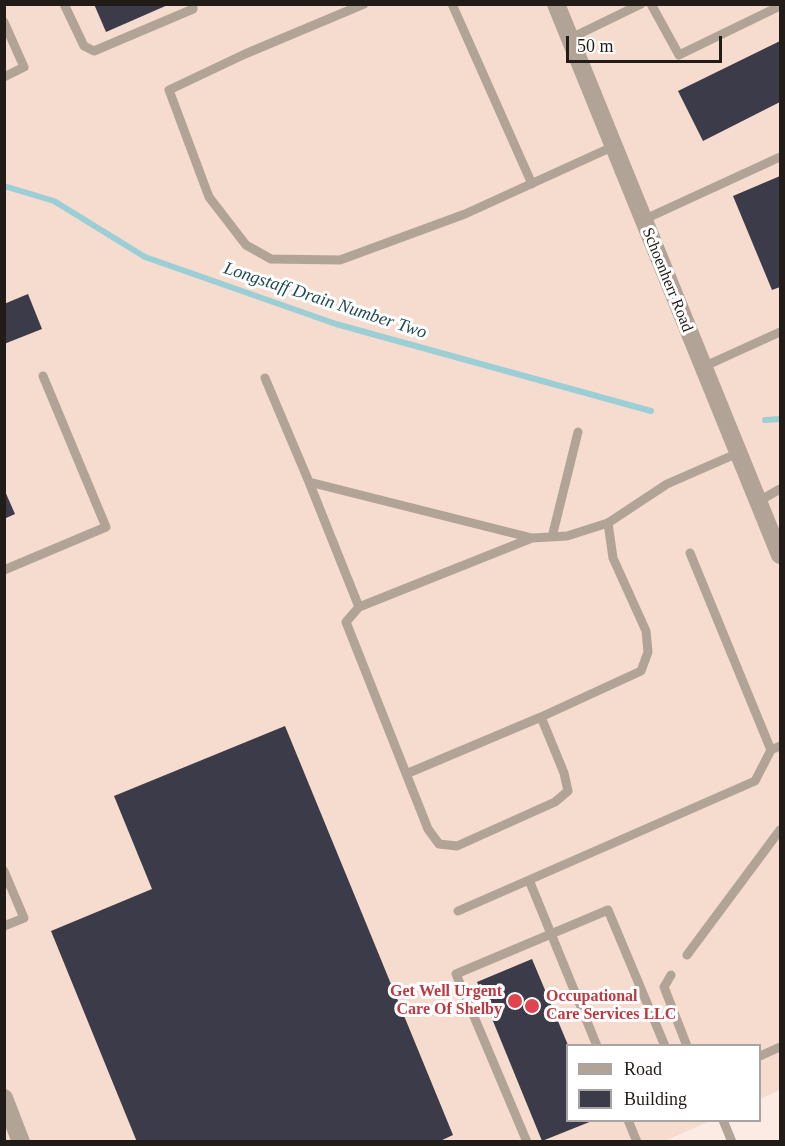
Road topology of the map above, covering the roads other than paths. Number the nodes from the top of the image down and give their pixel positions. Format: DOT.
graph roads {
  1 [pos="64,4"];
  2 [pos="193,4"];
  3 [pos="364,4"];
  4 [pos="452,4"];
  5 [pos="556,4"];
  6 [pos="641,4"];
  7 [pos="651,4"];
  8 [pos="780,6"];
  9 [pos="4,22"];
  10 [pos="569,39"];
  11 [pos="4,76"];
  12 [pos="612,147"];
  13 [pos="780,157"];
  14 [pos="532,184"];
  15 [pos="643,220"];
  16 [pos="780,332"];
  17 [pos="703,367"];
  18 [pos="43,376"];
  19 [pos="264,378"];
  20 [pos="578,432"];
  21 [pos="738,453"];
  22 [pos="309,482"];
  23 [pos="780,489"];
  24 [pos="759,501"];
  25 [pos="608,523"];
  26 [pos="552,537"];
  27 [pos="532,538"];
  28 [pos="690,553"];
  29 [pos="780,555"];
  30 [pos="4,570"];
  31 [pos="359,607"];
  32 [pos="541,717"];
  33 [pos="780,746"];
  34 [pos="771,750"];
  35 [pos="406,774"];
  36 [pos="780,830"];
  37 [pos="4,871"];
  38 [pos="529,880"];
  39 [pos="458,911"];
  40 [pos="4,926"];
  41 [pos="551,933"];
  42 [pos="687,955"];
  43 [pos="671,975"];
  44 [pos="596,1044"];
  45 [pos="664,1044"];
  46 [pos="686,1044"];
  47 [pos="780,1047"];
  48 [pos="761,1055"];
  49 [pos="4,1098"];
  50 [pos="630,1122"];
  51 [pos="724,1122"];
  52 [pos="633,1140"];
  53 [pos="21,1142"];
  54 [pos="527,1142"];
  55 [pos="732,1142"];
  1 -- 2 [label="lane"];
  3 -- 14 [label="lane"];
  4 -- 14 [label="lane"];
  5 -- 10 [label="street, Schoenherr Road"];
  6 -- 10 [label="lane"];
  7 -- 8 [label="lane"];
  9 -- 11 [label="lane"];
  10 -- 12 [label="street, Schoenherr Road"];
  12 -- 14 [label="lane"];
  12 -- 15 [label="street, Schoenherr Road"];
  13 -- 15 [label="lane"];
  15 -- 17 [label="street, Schoenherr Road"];
  16 -- 17 [label="lane"];
  17 -- 21 [label="street, Schoenherr Road"];
  18 -- 30 [label="lane"];
  19 -- 22 [label="lane"];
  20 -- 26 [label="lane"];
  21 -- 24 [label="street, Schoenherr Road"];
  21 -- 25 [label="lane"];
  22 -- 27 [label="lane"];
  22 -- 31 [label="lane"];
  23 -- 24 [label="lane"];
  24 -- 29 [label="street, Schoenherr Road"];
  25 -- 26 [label="lane"];
  25 -- 32 [label="lane"];
  26 -- 27 [label="lane"];
  27 -- 31 [label="lane"];
  28 -- 34 [label="lane"];
  31 -- 35 [label="lane"];
  32 -- 35 [label="lane"];
  32 -- 35 [label="lane"];
  33 -- 34 [label="lane"];
  34 -- 38 [label="lane"];
  36 -- 42 [label="lane"];
  37 -- 40 [label="lane"];
  38 -- 39 [label="lane"];
  38 -- 41 [label="lane"];
  41 -- 44 [label="lane"];
  41 -- 45 [label="lane"];
  41 -- 54 [label="lane"];
  43 -- 46 [label="lane"];
  47 -- 48 [label="lane"];
  49 -- 53 [label="street"];
  50 -- 52 [label="lane"];
  51 -- 55 [label="lane"];
}
